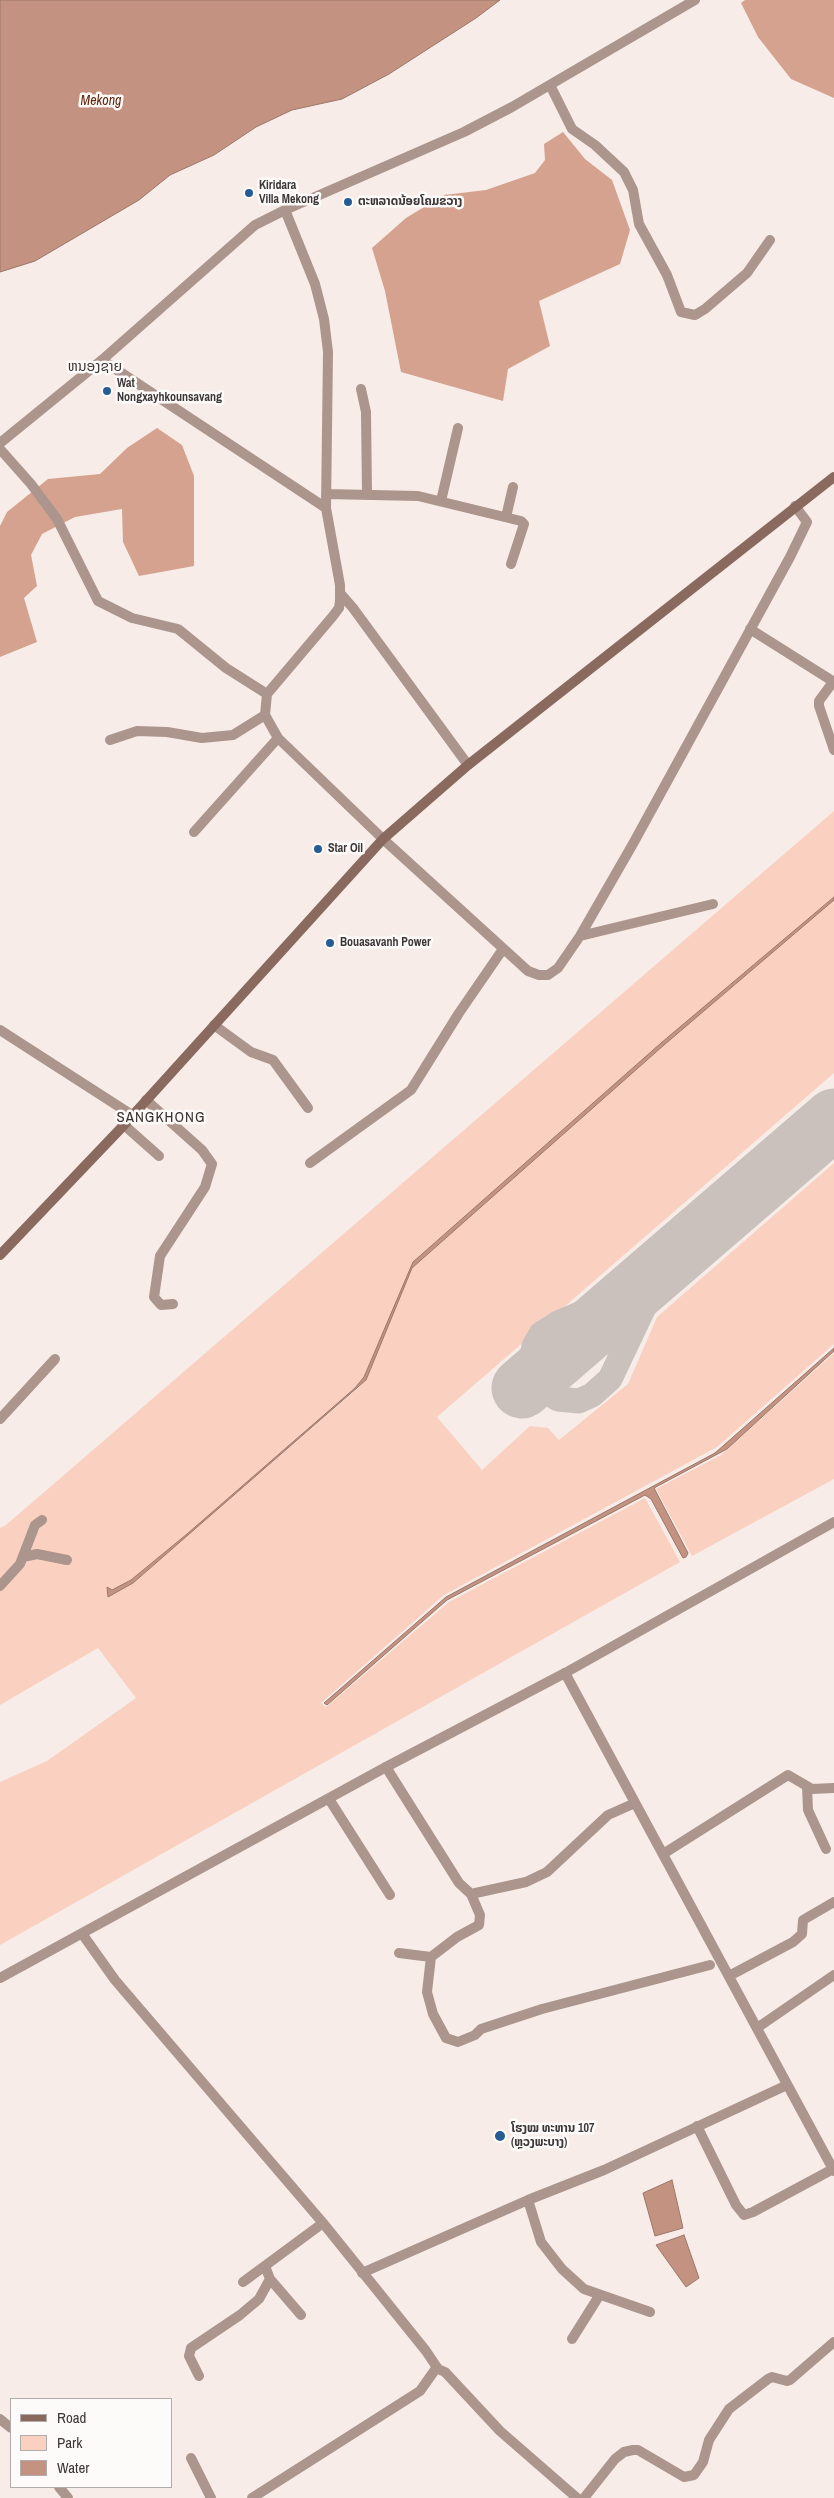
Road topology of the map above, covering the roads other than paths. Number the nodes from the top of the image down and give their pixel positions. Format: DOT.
graph roads {
  1 [pos="695,0"];
  2 [pos="550,85"];
  3 [pos="285,210"];
  4 [pos="770,240"];
  5 [pos="102,360"];
  6 [pos="361,389"];
  7 [pos="458,428"];
  8 [pos="0,443"];
  9 [pos="0,449"];
  10 [pos="834,477"];
  11 [pos="513,488"];
  12 [pos="326,494"];
  13 [pos="367,494"];
  14 [pos="441,501"];
  15 [pos="794,506"];
  16 [pos="326,508"];
  17 [pos="506,517"];
  18 [pos="511,564"];
  19 [pos="340,593"];
  20 [pos="750,630"];
  21 [pos="834,682"];
  22 [pos="267,694"];
  23 [pos="265,715"];
  24 [pos="278,738"];
  25 [pos="110,740"];
  26 [pos="834,750"];
  27 [pos="468,765"];
  28 [pos="194,832"];
  29 [pos="382,839"];
  30 [pos="713,904"];
  31 [pos="580,936"];
  32 [pos="503,949"];
  33 [pos="214,1025"];
  34 [pos="0,1030"];
  35 [pos="146,1100"];
  36 [pos="308,1108"];
  37 [pos="132,1116"];
  38 [pos="124,1125"];
  39 [pos="159,1156"];
  40 [pos="310,1163"];
  41 [pos="0,1255"];
  42 [pos="173,1304"];
  43 [pos="55,1358"];
  44 [pos="0,1419"];
  45 [pos="42,1520"];
  46 [pos="834,1522"];
  47 [pos="23,1557"];
  48 [pos="67,1560"];
  49 [pos="0,1586"];
  50 [pos="565,1673"];
  51 [pos="386,1767"];
  52 [pos="807,1787"];
  53 [pos="834,1788"];
  54 [pos="329,1799"];
  55 [pos="635,1803"];
  56 [pos="826,1849"];
  57 [pos="663,1854"];
  58 [pos="471,1894"];
  59 [pos="390,1895"];
  60 [pos="834,1902"];
  61 [pos="83,1935"];
  62 [pos="399,1953"];
  63 [pos="431,1957"];
  64 [pos="710,1965"];
  65 [pos="834,1975"];
  66 [pos="729,1976"];
  67 [pos="0,1978"];
  68 [pos="757,2028"];
  69 [pos="788,2085"];
  70 [pos="697,2126"];
  71 [pos="833,2170"];
  72 [pos="528,2200"];
  73 [pos="323,2223"];
  74 [pos="265,2266"];
  75 [pos="362,2273"];
  76 [pos="270,2279"];
  77 [pos="243,2282"];
  78 [pos="599,2296"];
  79 [pos="650,2312"];
  80 [pos="301,2315"];
  81 [pos="572,2339"];
  82 [pos="834,2342"];
  83 [pos="437,2367"];
  84 [pos="199,2376"];
  85 [pos="0,2419"];
  86 [pos="10,2427"];
  87 [pos="191,2458"];
  88 [pos="60,2488"];
  89 [pos="68,2498"];
  90 [pos="210,2498"];
  91 [pos="252,2498"];
  92 [pos="577,2498"];
  93 [pos="584,2498"];
  1 -- 2 [label="street"];
  2 -- 3 [label="street"];
  2 -- 4 [label="street"];
  3 -- 5 [label="street"];
  3 -- 12 [label="street"];
  5 -- 8 [label="street"];
  5 -- 16 [label="street"];
  6 -- 13 [label="street"];
  7 -- 14 [label="street"];
  9 -- 22 [label="street"];
  10 -- 15 [label="main road"];
  11 -- 17 [label="street"];
  12 -- 13 [label="street"];
  12 -- 16 [label="street"];
  13 -- 14 [label="street"];
  14 -- 17 [label="street"];
  15 -- 20 [label="street"];
  15 -- 27 [label="main road"];
  16 -- 19 [label="street"];
  17 -- 18 [label="street"];
  19 -- 22 [label="street"];
  19 -- 27 [label="street"];
  20 -- 21 [label="street"];
  20 -- 31 [label="street"];
  21 -- 26 [label="street"];
  22 -- 23 [label="street"];
  23 -- 24 [label="street"];
  23 -- 25 [label="street"];
  24 -- 28 [label="street"];
  24 -- 29 [label="street"];
  27 -- 29 [label="main road"];
  29 -- 32 [label="street"];
  29 -- 33 [label="main road"];
  30 -- 31 [label="street"];
  31 -- 32 [label="street"];
  32 -- 40 [label="street"];
  33 -- 35 [label="main road"];
  33 -- 36 [label="street"];
  34 -- 37 [label="street"];
  35 -- 37 [label="main road"];
  35 -- 42 [label="street"];
  37 -- 38 [label="main road"];
  38 -- 39 [label="street"];
  38 -- 41 [label="main road"];
  43 -- 44 [label="street"];
  45 -- 47 [label="street"];
  46 -- 50 [label="street"];
  47 -- 48 [label="street"];
  47 -- 49 [label="street"];
  50 -- 51 [label="street"];
  50 -- 55 [label="street"];
  51 -- 54 [label="street"];
  51 -- 58 [label="street"];
  52 -- 53 [label="street"];
  52 -- 56 [label="street"];
  52 -- 57 [label="street"];
  54 -- 59 [label="street"];
  54 -- 61 [label="street"];
  55 -- 57 [label="street"];
  55 -- 58 [label="street"];
  57 -- 66 [label="street"];
  58 -- 63 [label="street"];
  60 -- 66 [label="street"];
  61 -- 67 [label="street"];
  61 -- 73 [label="street"];
  62 -- 63 [label="street"];
  63 -- 64 [label="street"];
  65 -- 68 [label="street"];
  66 -- 68 [label="street"];
  68 -- 69 [label="street"];
  69 -- 70 [label="street"];
  69 -- 71 [label="street"];
  70 -- 71 [label="street"];
  70 -- 72 [label="street"];
  72 -- 75 [label="street"];
  72 -- 78 [label="street"];
  73 -- 74 [label="street"];
  73 -- 75 [label="street"];
  74 -- 76 [label="street"];
  74 -- 77 [label="street"];
  75 -- 83 [label="street"];
  76 -- 80 [label="street"];
  76 -- 84 [label="street"];
  78 -- 79 [label="street"];
  78 -- 81 [label="street"];
  82 -- 93 [label="street"];
  83 -- 91 [label="street"];
  83 -- 92 [label="street"];
  85 -- 86 [label="street"];
  87 -- 90 [label="street"];
  88 -- 89 [label="street"];
}
